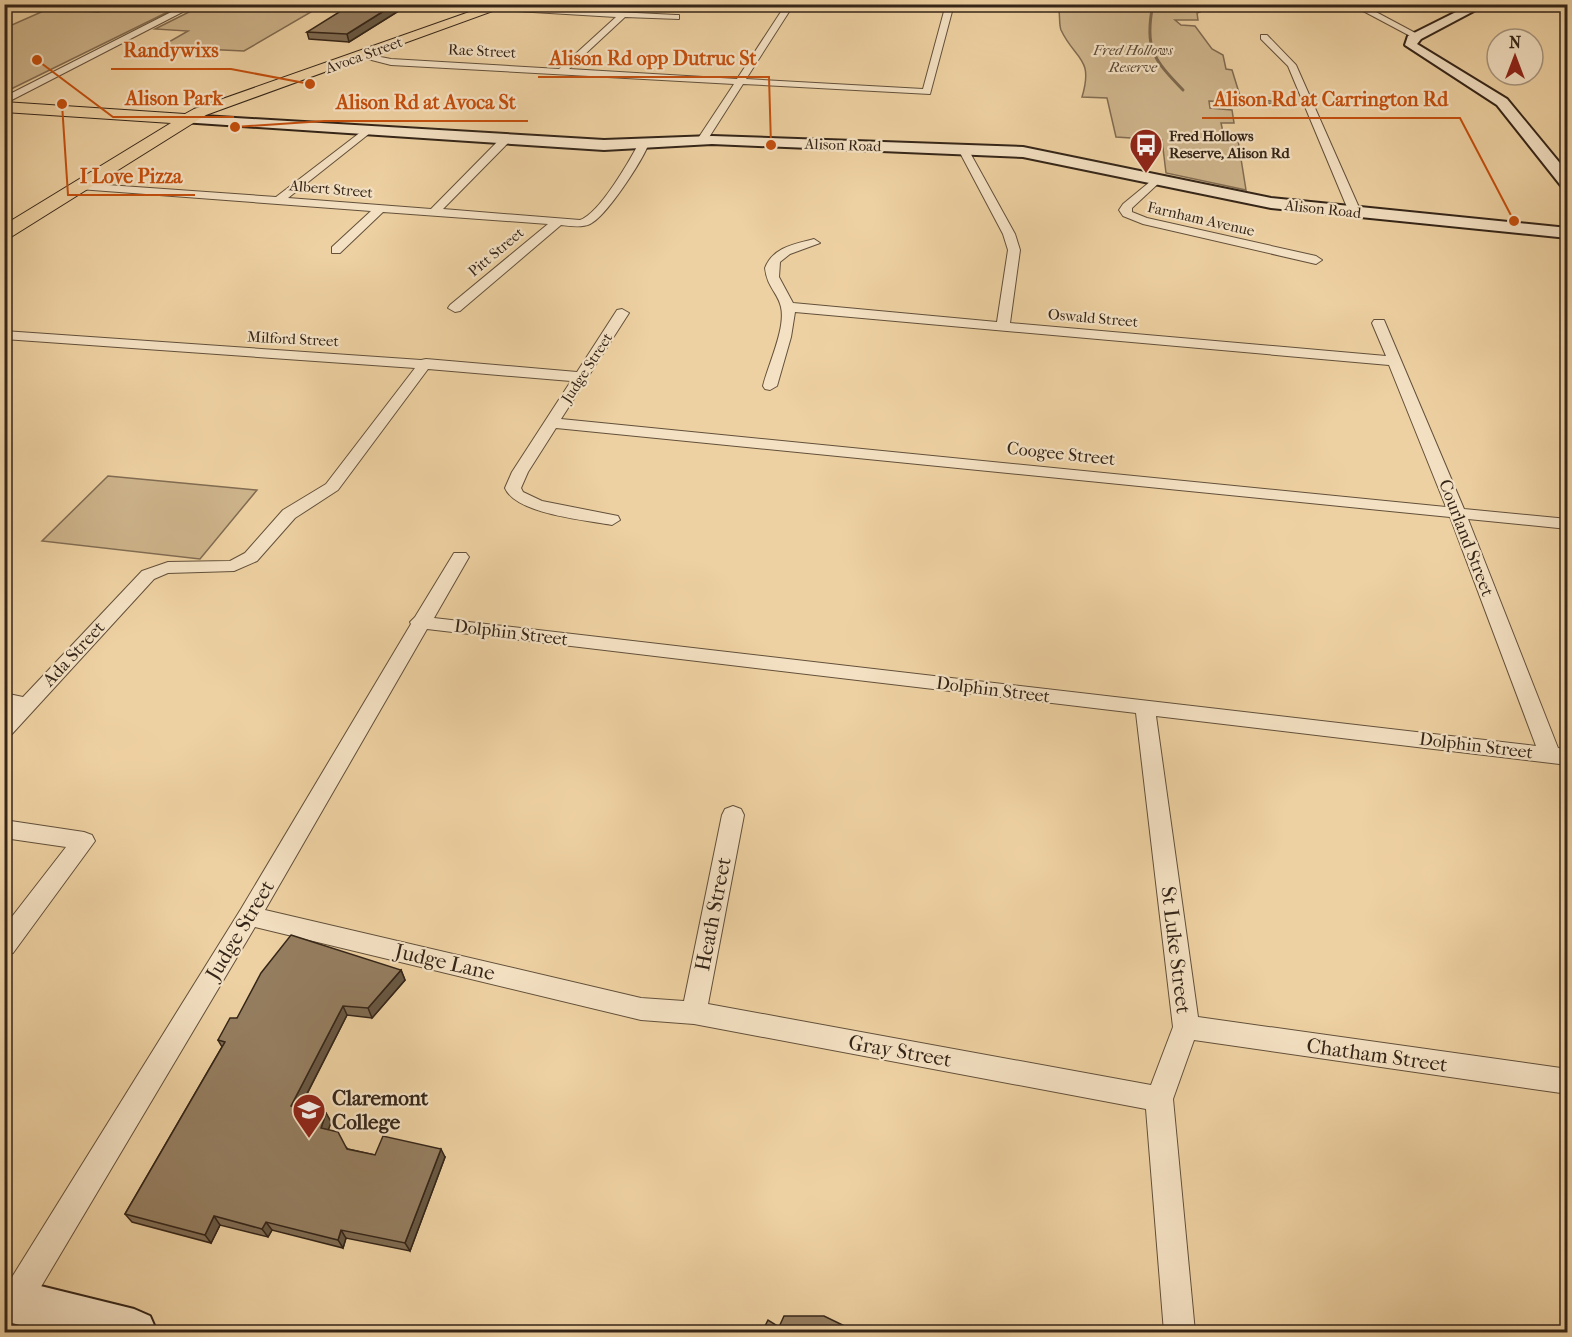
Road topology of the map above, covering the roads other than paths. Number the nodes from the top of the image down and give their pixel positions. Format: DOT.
graph roads {
  1 [pos="194,4"];
  2 [pos="400,4"];
  3 [pos="790,4"];
  4 [pos="950,4"];
  5 [pos="1354,4"];
  6 [pos="1482,4"];
  7 [pos="500,7"];
  8 [pos="622,15"];
  9 [pos="676,17"];
  10 [pos="1417,36"];
  11 [pos="1264,37"];
  12 [pos="360,56"];
  13 [pos="562,71"];
  14 [pos="740,81"];
  15 [pos="4,101"];
  16 [pos="4,107"];
  17 [pos="187,119"];
  18 [pos="366,131"];
  19 [pos="505,140"];
  20 [pos="702,140"];
  21 [pos="644,143"];
  22 [pos="963,149"];
  23 [pos="1157,179"];
  24 [pos="1568,184"];
  25 [pos="79,186"];
  26 [pos="279,200"];
  27 [pos="381,208"];
  28 [pos="1355,212"];
  29 [pos="434,213"];
  30 [pos="558,222"];
  31 [pos="4,233"];
  32 [pos="1568,233"];
  33 [pos="814,243"];
  34 [pos="336,250"];
  35 [pos="1316,261"];
  36 [pos="788,307"];
  37 [pos="455,308"];
  38 [pos="622,313"];
  39 [pos="1379,323"];
  40 [pos="1003,327"];
  41 [pos="4,334"];
  42 [pos="1395,361"];
  43 [pos="426,363"];
  44 [pos="580,377"];
  45 [pos="770,386"];
  46 [pos="551,423"];
  47 [pos="1457,513"];
  48 [pos="612,520"];
  49 [pos="1568,524"];
  50 [pos="460,557"];
  51 [pos="419,622"];
  52 [pos="4,700"];
  53 [pos="27,705"];
  54 [pos="1145,708"];
  55 [pos="4,730"];
  56 [pos="1558,756"];
  57 [pos="733,815"];
  58 [pos="4,829"];
  59 [pos="249,916"];
  60 [pos="4,946"];
  61 [pos="641,1009"];
  62 [pos="694,1013"];
  63 [pos="1186,1027"];
  64 [pos="1568,1082"];
  65 [pos="1158,1099"];
  66 [pos="10,1300"];
  67 [pos="134,1332"];
  68 [pos="1179,1332"];
  1 -- 15 [label="street"];
  2 -- 7 [label="street"];
  3 -- 14 [label="street"];
  4 -- 14 [label="street, Rae Street"];
  5 -- 10 [label="street"];
  6 -- 10 [label="main road"];
  7 -- 8 [label="street"];
  7 -- 12 [label="main road, Avoca Street"];
  8 -- 9 [label="street"];
  8 -- 13 [label="street"];
  10 -- 24 [label="main road"];
  11 -- 28 [label="street"];
  12 -- 13 [label="street, Rae Street"];
  12 -- 17 [label="main road, Avoca Street"];
  13 -- 14 [label="street, Rae Street"];
  14 -- 20 [label="street"];
  16 -- 17 [label="main road, Alison Road"];
  17 -- 18 [label="main road, Alison Road"];
  17 -- 25 [label="main road, Avoca Street"];
  18 -- 19 [label="main road, Alison Road"];
  18 -- 26 [label="street"];
  19 -- 21 [label="main road, Alison Road"];
  19 -- 29 [label="street"];
  20 -- 21 [label="main road, Alison Road"];
  20 -- 22 [label="main road, Alison Road"];
  21 -- 30 [label="street, Albert Street"];
  22 -- 23 [label="main road, Alison Road"];
  22 -- 40 [label="street"];
  23 -- 28 [label="main road, Alison Road"];
  23 -- 35 [label="street, Farnham Avenue"];
  25 -- 26 [label="street, Albert Street"];
  25 -- 31 [label="main road, Avoca Street"];
  26 -- 27 [label="street, Albert Street"];
  27 -- 29 [label="street, Albert Street"];
  27 -- 34 [label="street"];
  28 -- 32 [label="main road, Alison Road"];
  29 -- 30 [label="street, Albert Street"];
  30 -- 37 [label="street, Pitt Street"];
  33 -- 36 [label="street"];
  36 -- 40 [label="street, Oswald Street"];
  36 -- 45 [label="street"];
  38 -- 44 [label="street, Judge Street"];
  39 -- 42 [label="street, Courland Street"];
  40 -- 42 [label="street, Oswald Street"];
  41 -- 43 [label="street, Milford Street"];
  42 -- 47 [label="street, Courland Street"];
  43 -- 44 [label="street, Milford Street"];
  43 -- 53 [label="street, Ada Street"];
  44 -- 46 [label="street, Judge Street"];
  46 -- 47 [label="street, Coogee Street"];
  46 -- 48 [label="street, Judge Street"];
  47 -- 49 [label="street, Coogee Street"];
  47 -- 56 [label="street, Courland Street"];
  50 -- 51 [label="street, Judge Street"];
  51 -- 54 [label="street, Dolphin Street"];
  51 -- 59 [label="street, Judge Street"];
  52 -- 53 [label="street"];
  53 -- 55 [label="street, Ada Street"];
  54 -- 56 [label="street, Dolphin Street"];
  54 -- 63 [label="street, St Luke Street"];
  57 -- 62 [label="street, Heath Street"];
  58 -- 60 [label="street"];
  59 -- 61 [label="street, Judge Lane"];
  59 -- 66 [label="street, Judge Street"];
  61 -- 62 [label="street, Gray Street"];
  62 -- 65 [label="street, Gray Street"];
  63 -- 64 [label="street, Chatham Street"];
  63 -- 65 [label="street, St Luke Street"];
  65 -- 68 [label="street, St Luke Street"];
  66 -- 67 [label="main road"];
}
